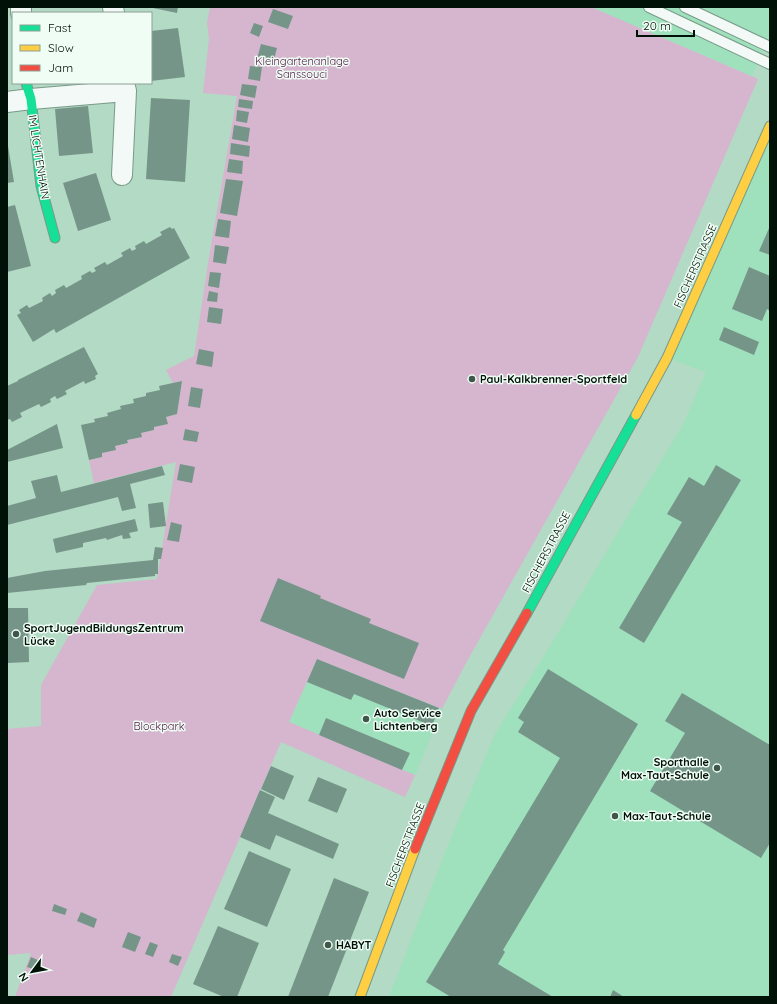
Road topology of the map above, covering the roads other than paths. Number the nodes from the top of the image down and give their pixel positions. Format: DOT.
graph roads {
  1 [pos="649,7"];
  2 [pos="685,7"];
  3 [pos="770,47"];
  4 [pos="770,64"];
  5 [pos="125,87"];
  6 [pos="28,91"];
  7 [pos="7,102"];
  8 [pos="770,126"];
  9 [pos="122,175"];
  10 [pos="55,238"];
  11 [pos="360,997"];
  1 -- 4 [label="lane"];
  2 -- 3 [label="lane"];
  5 -- 6 [label="street, IM LICHTENHAIN"];
  5 -- 9 [label="street, IM LICHTENHAIN"];
  6 -- 7 [label="street, IM LICHTENHAIN"];
  6 -- 10 [label="street, IM LICHTENHAIN"];
  8 -- 11 [label="street, FISCHERSTRASSE"];
}
